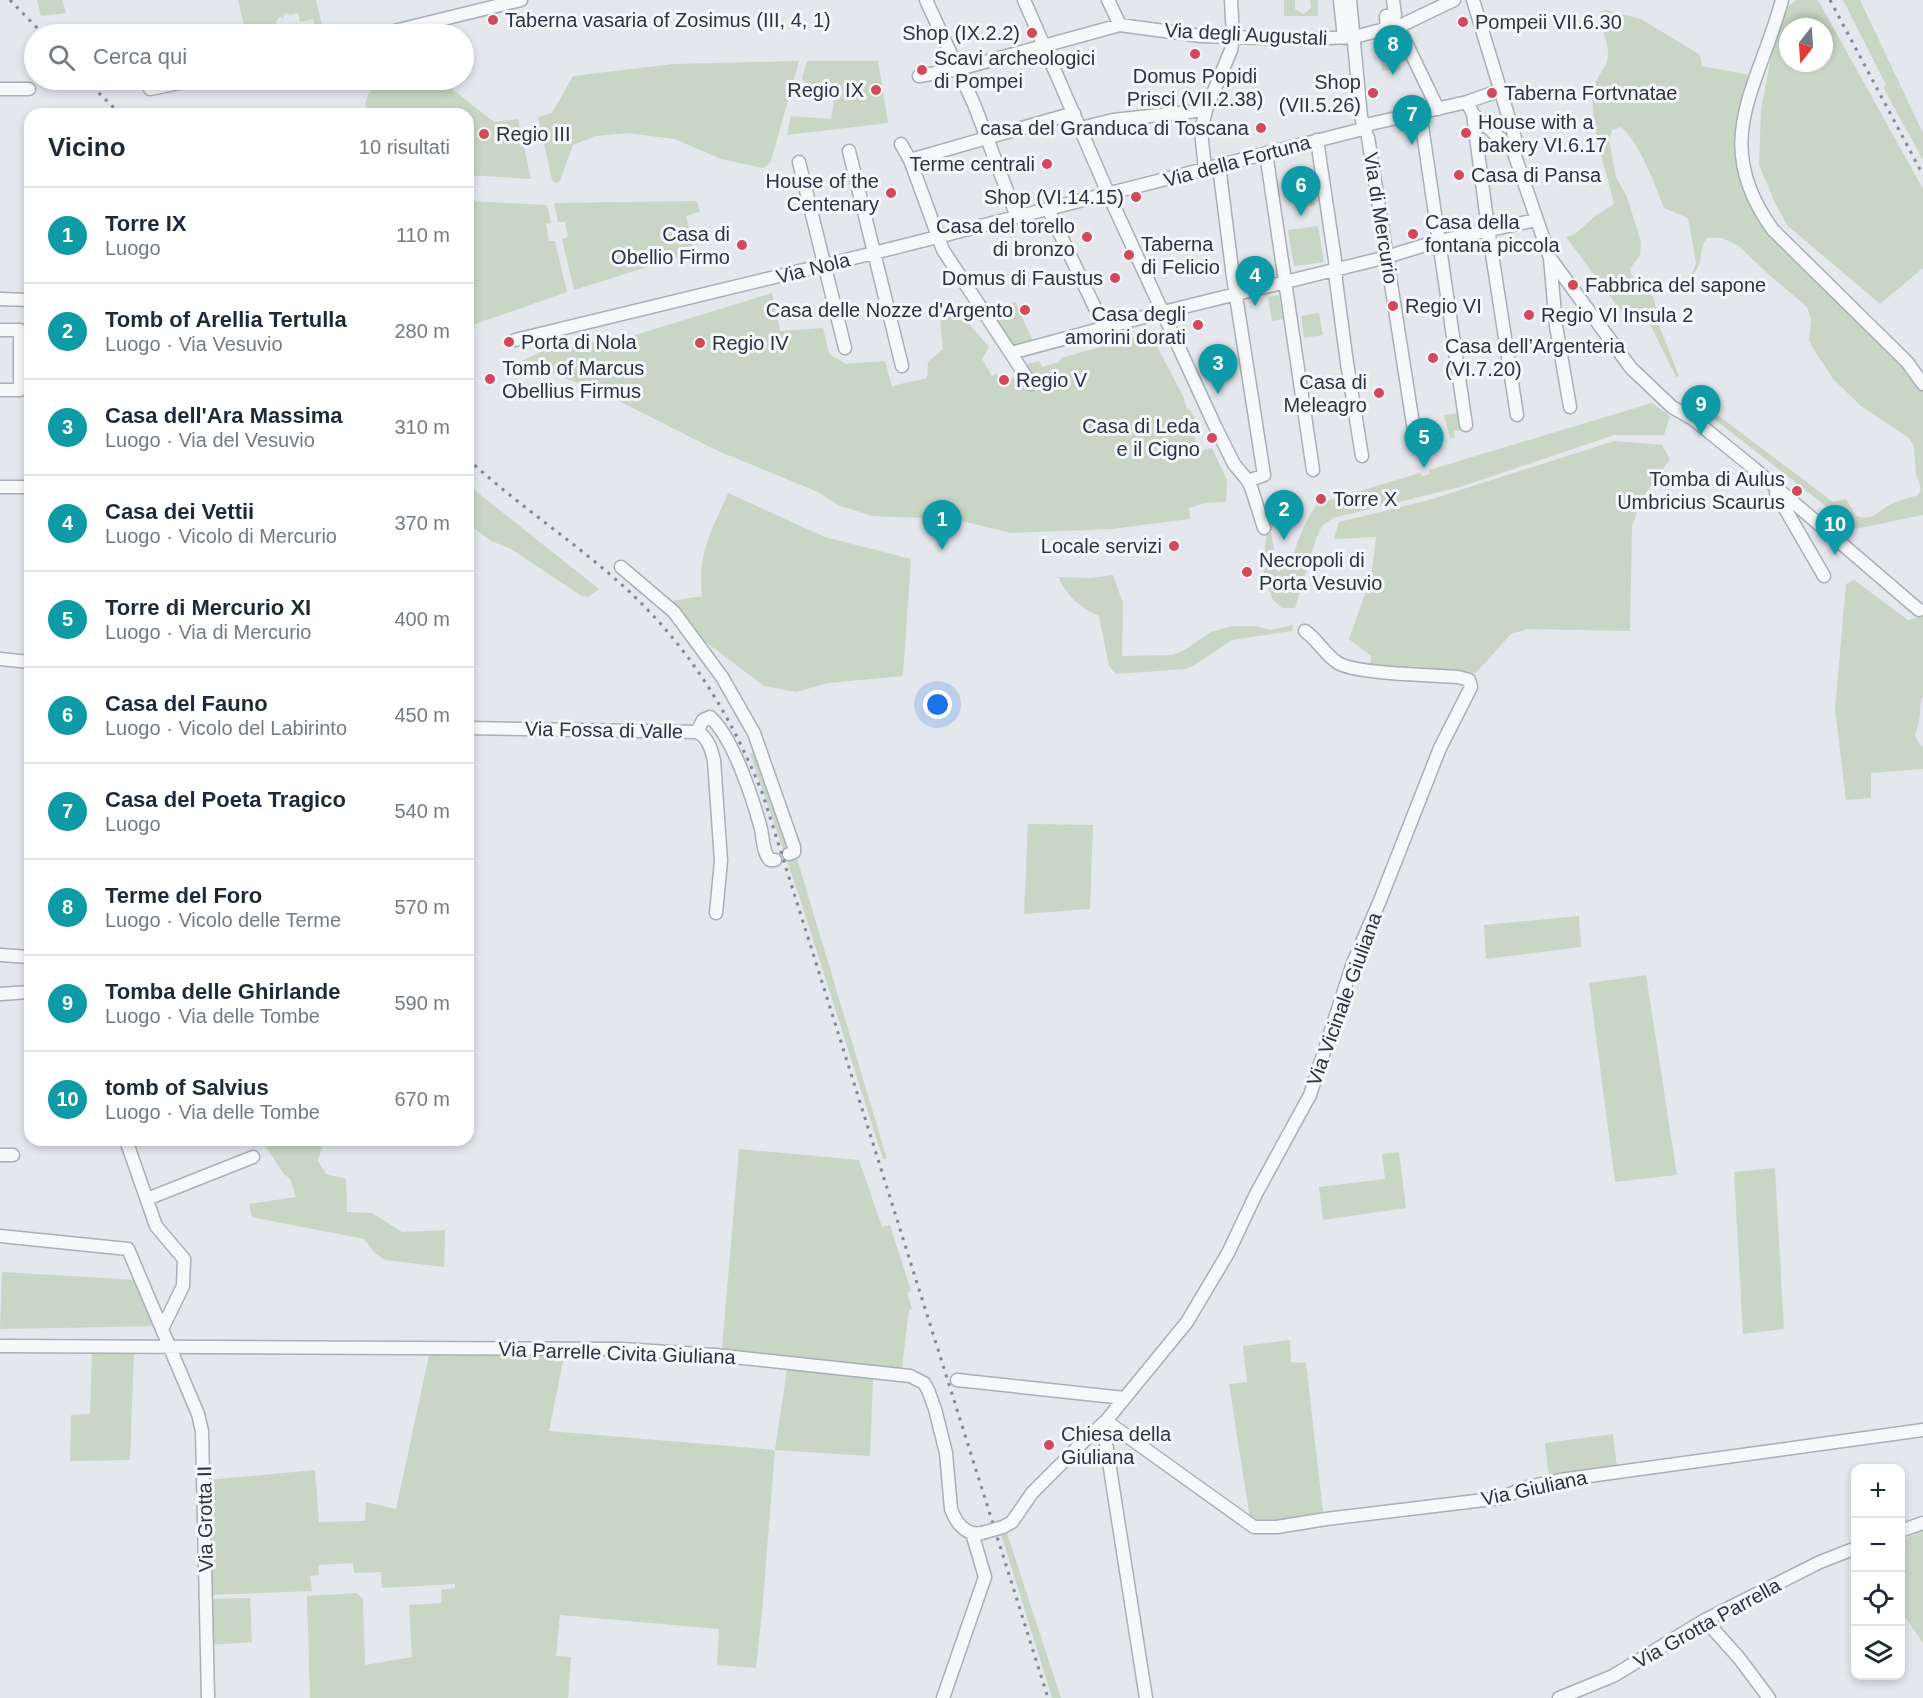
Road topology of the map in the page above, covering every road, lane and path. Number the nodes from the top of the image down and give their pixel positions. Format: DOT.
graph roads {
  1 [pos="521,0"];
  2 [pos="926,0"];
  3 [pos="1024,0"];
  4 [pos="1108,0"];
  5 [pos="1231,0"];
  6 [pos="1340,0"];
  7 [pos="1350,0"];
  8 [pos="1393,0"];
  9 [pos="1454,0"];
  10 [pos="1473,0"];
  11 [pos="1781,2"];
  12 [pos="497,6"];
  13 [pos="423,24"];
  14 [pos="1120,25"];
  15 [pos="1393,28"];
  16 [pos="1233,37"];
  17 [pos="1349,38"];
  18 [pos="1044,45"];
  19 [pos="959,69"];
  20 [pos="920,76"];
  21 [pos="0,89"];
  22 [pos="24,89"];
  23 [pos="1502,90"];
  24 [pos="1467,102"];
  25 [pos="1438,109"];
  26 [pos="1206,110"];
  27 [pos="1420,112"];
  28 [pos="1074,113"];
  29 [pos="1473,114"];
  30 [pos="1081,128"];
  31 [pos="1366,132"];
  32 [pos="987,139"];
  33 [pos="1317,140"];
  34 [pos="901,144"];
  35 [pos="1513,150"];
  36 [pos="849,151"];
  37 [pos="1266,153"];
  38 [pos="910,160"];
  39 [pos="799,162"];
  40 [pos="1219,166"];
  41 [pos="1205,169"];
  42 [pos="1109,193"];
  43 [pos="1048,209"];
  44 [pos="1017,217"];
  45 [pos="1536,220"];
  46 [pos="1488,230"];
  47 [pos="937,237"];
  48 [pos="1438,242"];
  49 [pos="874,253"];
  50 [pos="1387,256"];
  51 [pos="1550,258"];
  52 [pos="824,265"];
  53 [pos="1336,270"];
  54 [pos="1286,282"];
  55 [pos="1236,294"];
  56 [pos="0,299"];
  57 [pos="24,300"];
  58 [pos="1163,311"];
  59 [pos="0,330"];
  60 [pos="1107,331"];
  61 [pos="516,340"];
  62 [pos="845,348"];
  63 [pos="1011,353"];
  64 [pos="902,366"];
  65 [pos="1031,384"];
  66 [pos="1923,384"];
  67 [pos="0,390"];
  68 [pos="1570,407"];
  69 [pos="1517,415"];
  70 [pos="1466,425"];
  71 [pos="1416,443"];
  72 [pos="1362,456"];
  73 [pos="1313,470"];
  74 [pos="1768,482"];
  75 [pos="1250,485"];
  76 [pos="0,487"];
  77 [pos="24,488"];
  78 [pos="1264,528"];
  79 [pos="621,567"];
  80 [pos="1824,576"];
  81 [pos="1919,610"];
  82 [pos="1305,631"];
  83 [pos="0,659"];
  84 [pos="24,661"];
  85 [pos="474,728"];
  86 [pos="697,732"];
  87 [pos="789,854"];
  88 [pos="775,860"];
  89 [pos="716,913"];
  90 [pos="0,955"];
  91 [pos="24,957"];
  92 [pos="24,992"];
  93 [pos="0,994"];
  94 [pos="128,1146"];
  95 [pos="0,1155"];
  96 [pos="13,1155"];
  97 [pos="253,1157"];
  98 [pos="147,1199"];
  99 [pos="0,1236"];
  100 [pos="162,1329"];
  101 [pos="0,1346"];
  102 [pos="170,1346"];
  103 [pos="957,1380"];
  104 [pos="1124,1398"];
  105 [pos="1104,1423"];
  106 [pos="1923,1430"];
  107 [pos="1923,1522"];
  108 [pos="1905,1529"];
  109 [pos="977,1533"];
  110 [pos="1851,1550"];
  111 [pos="1705,1620"];
  112 [pos="208,1698"];
  113 [pos="943,1698"];
  114 [pos="1146,1698"];
  115 [pos="1559,1698"];
  116 [pos="1769,1698"];
  1 -- 12 [label="street"];
  2 -- 19 [label="street"];
  3 -- 18 [label="street"];
  4 -- 14 [label="street"];
  5 -- 16 [label="street"];
  6 -- 17 [label="street"];
  7 -- 17 [label="street"];
  8 -- 15 [label="street"];
  9 -- 15 [label="street, Via degli Augustali"];
  10 -- 23 [label="street"];
  11 -- 66 [label="street"];
  12 -- 13 [label="street"];
  14 -- 16 [label="street, Via degli Augustali"];
  14 -- 18 [label="street, Via degli Augustali"];
  15 -- 17 [label="street, Via degli Augustali"];
  15 -- 25 [label="street"];
  16 -- 17 [label="street, Via degli Augustali"];
  16 -- 26 [label="street"];
  17 -- 31 [label="street, Via di Mercurio"];
  18 -- 19 [label="street, Via degli Augustali"];
  18 -- 28 [label="street"];
  19 -- 20 [label="street, Via degli Augustali"];
  19 -- 32 [label="street"];
  21 -- 22 [label="street"];
  23 -- 24 [label="street, Via della Fortuna"];
  23 -- 35 [label="street"];
  24 -- 25 [label="street, Via della Fortuna"];
  24 -- 29 [label="street"];
  25 -- 27 [label="street, Via della Fortuna"];
  26 -- 30 [label="street"];
  26 -- 41 [label="street"];
  27 -- 31 [label="street, Via della Fortuna"];
  27 -- 48 [label="street"];
  28 -- 30 [label="street"];
  28 -- 32 [label="street"];
  29 -- 35 [label="street"];
  29 -- 46 [label="street"];
  30 -- 42 [label="street"];
  31 -- 33 [label="street, Via della Fortuna"];
  31 -- 50 [label="street, Via di Mercurio"];
  32 -- 38 [label="street"];
  32 -- 44 [label="street"];
  33 -- 37 [label="street, Via della Fortuna"];
  33 -- 53 [label="street"];
  34 -- 38 [label="street"];
  35 -- 45 [label="street"];
  36 -- 49 [label="street"];
  37 -- 40 [label="street, Via della Fortuna"];
  37 -- 54 [label="street"];
  38 -- 47 [label="street"];
  39 -- 52 [label="street"];
  40 -- 41 [label="street, Via della Fortuna"];
  40 -- 55 [label="street"];
  41 -- 42 [label="street, Via della Fortuna"];
  42 -- 43 [label="street, Via Nola"];
  42 -- 58 [label="street"];
  43 -- 44 [label="street, Via Nola"];
  43 -- 60 [label="street"];
  44 -- 47 [label="street, Via Nola"];
  45 -- 46 [label="street"];
  45 -- 51 [label="street"];
  46 -- 48 [label="street"];
  46 -- 69 [label="street"];
  47 -- 49 [label="street, Via Nola"];
  47 -- 63 [label="street"];
  48 -- 50 [label="street"];
  48 -- 70 [label="street"];
  49 -- 52 [label="street, Via Nola"];
  49 -- 64 [label="street"];
  50 -- 53 [label="street"];
  50 -- 71 [label="street, Via di Mercurio"];
  51 -- 68 [label="street"];
  51 -- 74 [label="street"];
  52 -- 61 [label="street, Via Nola"];
  52 -- 62 [label="street"];
  53 -- 54 [label="street"];
  53 -- 72 [label="street"];
  54 -- 55 [label="street"];
  54 -- 73 [label="street"];
  55 -- 58 [label="street"];
  55 -- 75 [label="street"];
  56 -- 57 [label="street"];
  58 -- 60 [label="street"];
  58 -- 75 [label="street"];
  59 -- 67 [label="street"];
  60 -- 63 [label="street"];
  63 -- 65 [label="street"];
  74 -- 80 [label="street"];
  74 -- 81 [label="street"];
  75 -- 78 [label="street"];
  76 -- 77 [label="street"];
  79 -- 87 [label="street"];
  82 -- 104 [label="street, Via Vicinale Giuliana"];
  83 -- 84 [label="street"];
  85 -- 86 [label="street, Via Fossa di Valle"];
  86 -- 88 [label="street"];
  86 -- 89 [label="street, Via Fossa di Valle"];
  90 -- 91 [label="street"];
  92 -- 93 [label="street"];
  94 -- 98 [label="street"];
  95 -- 96 [label="street"];
  97 -- 98 [label="street"];
  98 -- 100 [label="street"];
  99 -- 100 [label="street, Via Grotta II"];
  100 -- 102 [label="street, Via Grotta II"];
  101 -- 102 [label="street, Via Parrelle Civita Giuliana"];
  102 -- 109 [label="street, Via Parrelle Civita Giuliana"];
  102 -- 112 [label="street, Via Grotta II"];
  103 -- 104 [label="street"];
  104 -- 105 [label="street, Via Vicinale Giuliana"];
  105 -- 106 [label="street, Via Giuliana"];
  105 -- 109 [label="street, bridge"];
  105 -- 114 [label="street"];
  107 -- 108 [label="street"];
  109 -- 113 [label="street"];
  110 -- 111 [label="street, Via Grotta Parrella"];
  111 -- 115 [label="street, Via Grotta Parrella"];
  111 -- 116 [label="street"];
}
